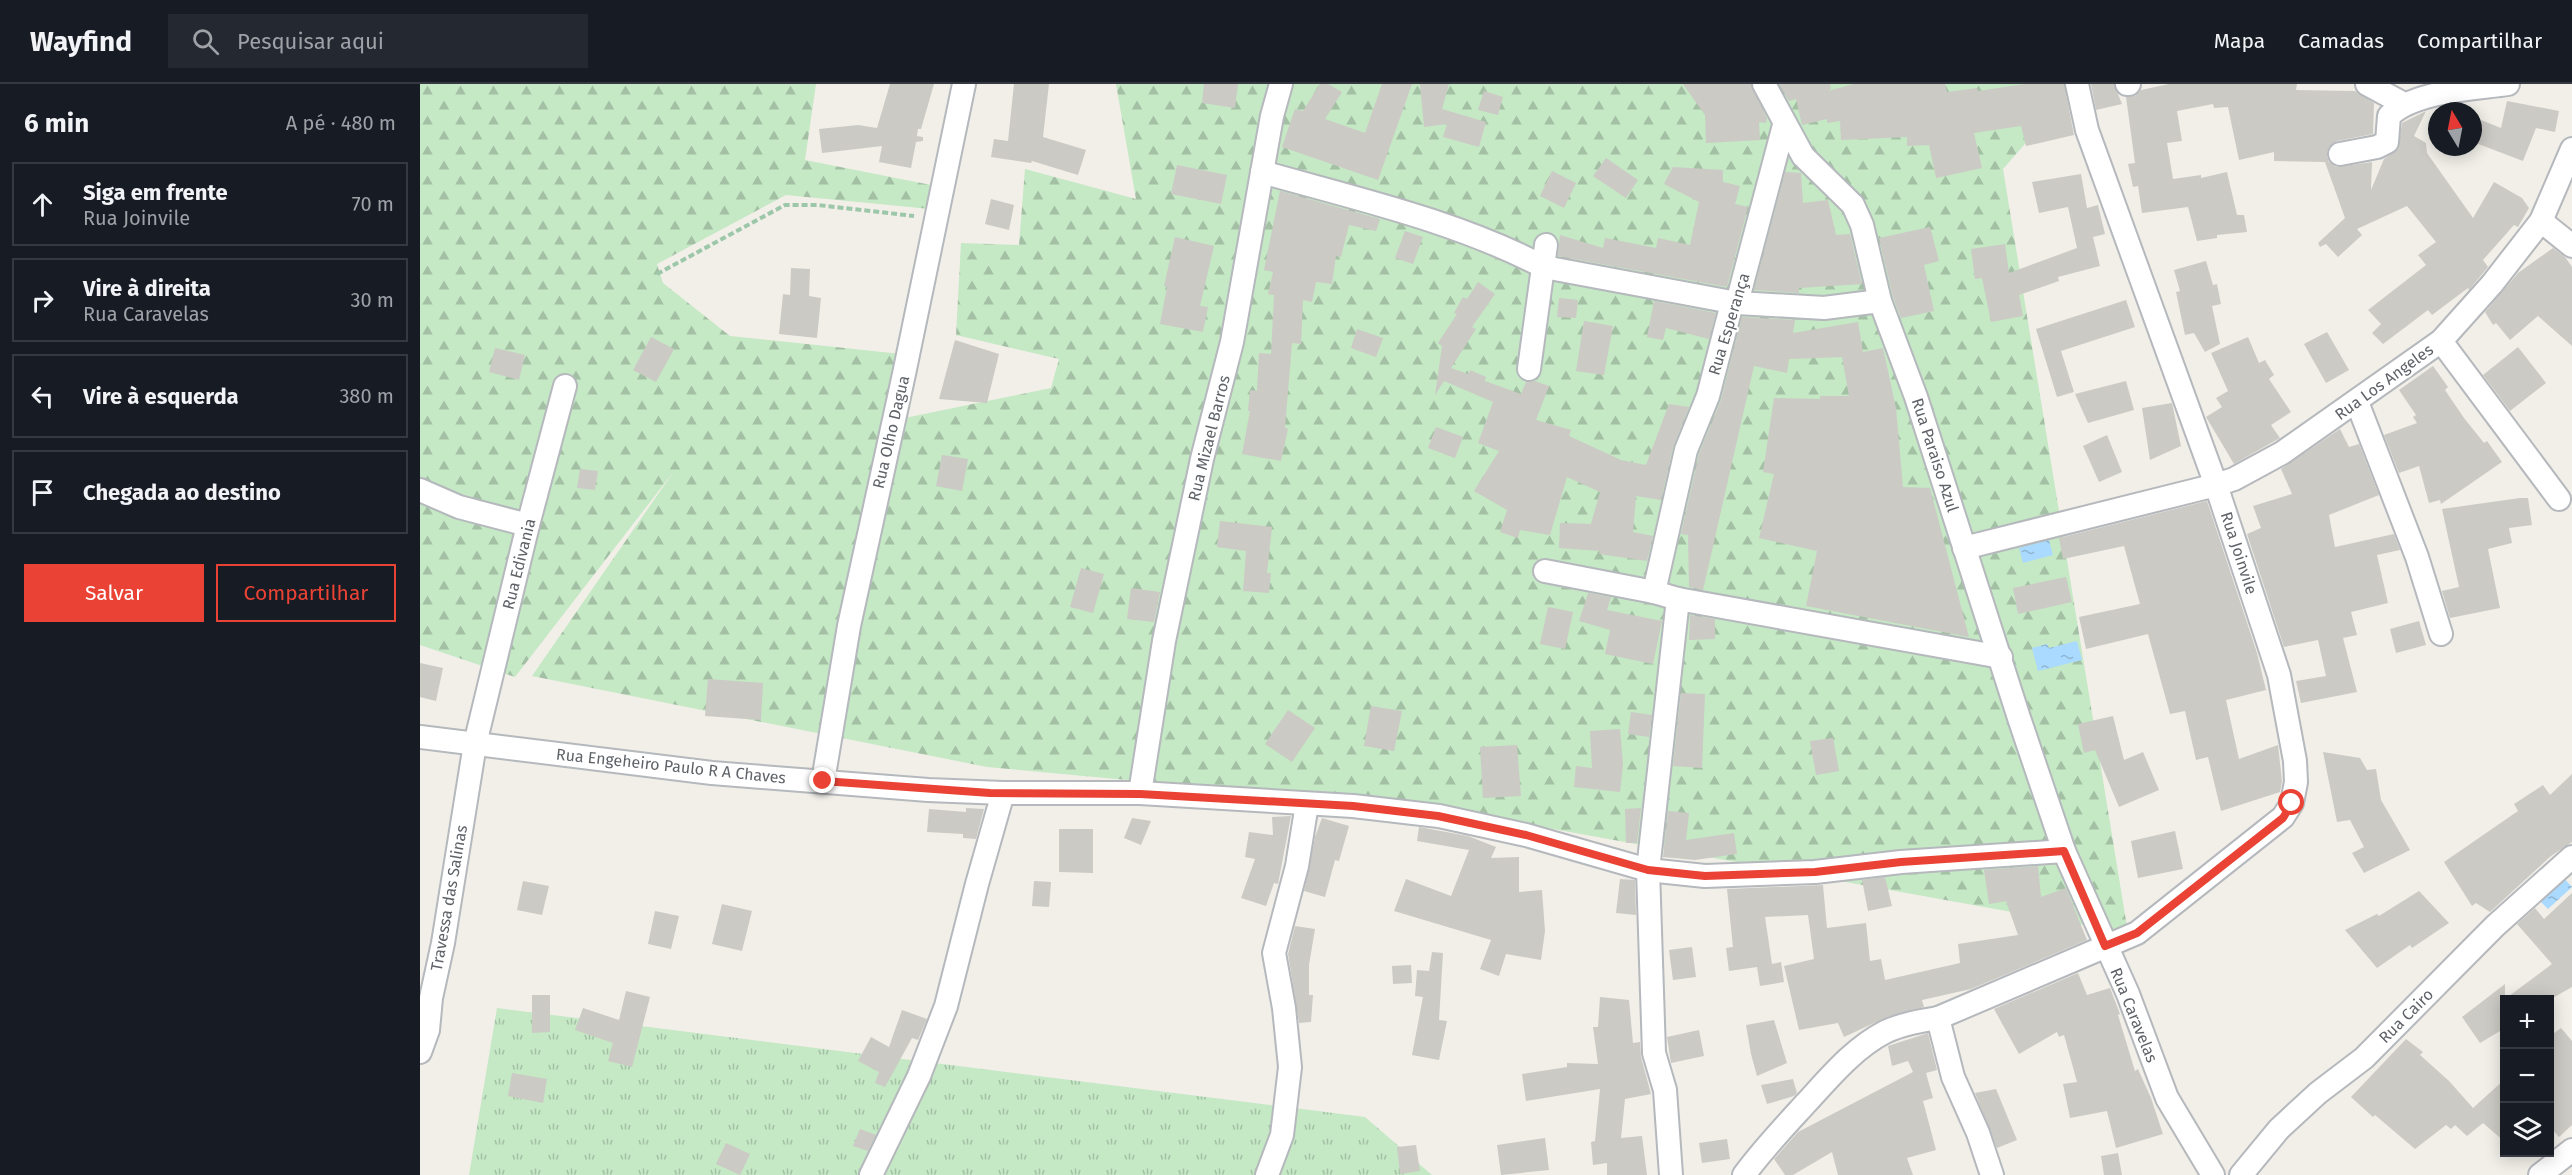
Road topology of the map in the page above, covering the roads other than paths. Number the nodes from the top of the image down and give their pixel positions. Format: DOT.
graph roads {
  1 [pos="964,84"];
  2 [pos="1281,84"];
  3 [pos="1764,84"];
  4 [pos="2077,84"];
  5 [pos="2367,84"];
  6 [pos="2508,84"];
  7 [pos="2454,88"];
  8 [pos="2397,110"];
  9 [pos="1784,125"];
  10 [pos="2572,149"];
  11 [pos="2340,154"];
  12 [pos="1262,172"];
  13 [pos="2541,221"];
  14 [pos="1546,245"];
  15 [pos="2572,246"];
  16 [pos="1544,267"];
  17 [pos="1880,301"];
  18 [pos="1737,303"];
  19 [pos="2441,341"];
  20 [pos="1529,369"];
  21 [pos="565,386"];
  22 [pos="2356,402"];
  23 [pos="2216,485"];
  24 [pos="420,490"];
  25 [pos="2559,499"];
  26 [pos="528,525"];
  27 [pos="1964,548"];
  28 [pos="1545,571"];
  29 [pos="1654,592"];
  30 [pos="1678,599"];
  31 [pos="2441,633"];
  32 [pos="2001,657"];
  33 [pos="420,737"];
  34 [pos="475,744"];
  35 [pos="823,781"];
  36 [pos="1003,794"];
  37 [pos="1140,794"];
  38 [pos="1307,804"];
  39 [pos="2064,851"];
  40 [pos="2572,857"];
  41 [pos="1648,870"];
  42 [pos="2105,946"];
  43 [pos="1938,1018"];
  44 [pos="420,1052"];
  45 [pos="2572,1150"];
  46 [pos="2572,1163"];
  47 [pos="871,1175"];
  48 [pos="1267,1175"];
  49 [pos="1671,1175"];
  50 [pos="1744,1175"];
  51 [pos="1992,1175"];
  52 [pos="2213,1175"];
  53 [pos="2241,1175"];
  54 [pos="2541,1175"];
  1 -- 35 [label="street, Rua Olho Dagua"];
  2 -- 12 [label="street, Rua Mizael Barros"];
  3 -- 9 [label="street, Rua Paraiso Azul"];
  4 -- 23 [label="street, Rua Joinvile"];
  5 -- 8 [label="street"];
  6 -- 7 [label="street"];
  7 -- 8 [label="street"];
  8 -- 11 [label="street"];
  9 -- 17 [label="street, Rua Paraiso Azul"];
  9 -- 18 [label="street, Rua Esperança"];
  10 -- 13 [label="street, Rua Los Angeles"];
  12 -- 16 [label="street"];
  12 -- 37 [label="street, Rua Mizael Barros"];
  13 -- 15 [label="street"];
  13 -- 19 [label="street, Rua Los Angeles"];
  14 -- 16 [label="street"];
  16 -- 18 [label="street"];
  16 -- 20 [label="street"];
  17 -- 18 [label="street"];
  17 -- 27 [label="street, Rua Paraiso Azul"];
  18 -- 29 [label="street, Rua Esperança"];
  19 -- 22 [label="street, Rua Los Angeles"];
  19 -- 25 [label="street"];
  21 -- 26 [label="street, Rua Edivania"];
  22 -- 23 [label="street, Rua Los Angeles"];
  22 -- 31 [label="street"];
  23 -- 27 [label="street, Rua Los Angeles"];
  23 -- 42 [label="street, Rua Joinvile"];
  24 -- 26 [label="street"];
  26 -- 34 [label="street, Rua Edivania"];
  27 -- 32 [label="street, Rua Paraiso Azul"];
  28 -- 29 [label="street"];
  29 -- 30 [label="street"];
  30 -- 32 [label="street"];
  30 -- 41 [label="street"];
  32 -- 39 [label="street, Rua Paraiso Azul"];
  33 -- 34 [label="street, Rua Engeheiro Paulo R A Chaves"];
  34 -- 35 [label="street, Rua Engeheiro Paulo R A Chaves"];
  34 -- 44 [label="street, Travessa das Salinas"];
  35 -- 36 [label="street, Rua Engeheiro Paulo R A Chaves"];
  36 -- 37 [label="street, Rua Engeheiro Paulo R A Chaves"];
  36 -- 47 [label="street"];
  37 -- 38 [label="street, Rua Engeheiro Paulo R A Chaves"];
  38 -- 41 [label="street, Rua Engeheiro Paulo R A Chaves"];
  38 -- 48 [label="street"];
  39 -- 41 [label="street, Rua Engeheiro Paulo R A Chaves"];
  39 -- 42 [label="street, Rua Caravelas"];
  40 -- 53 [label="street, Rua Cairo"];
  41 -- 49 [label="street"];
  42 -- 43 [label="street, Rua Joinvile"];
  42 -- 52 [label="street, Rua Caravelas"];
  43 -- 50 [label="street, Rua Joinvile"];
  43 -- 51 [label="street"];
  45 -- 54 [label="street"];
  46 -- 54 [label="street"];
}
